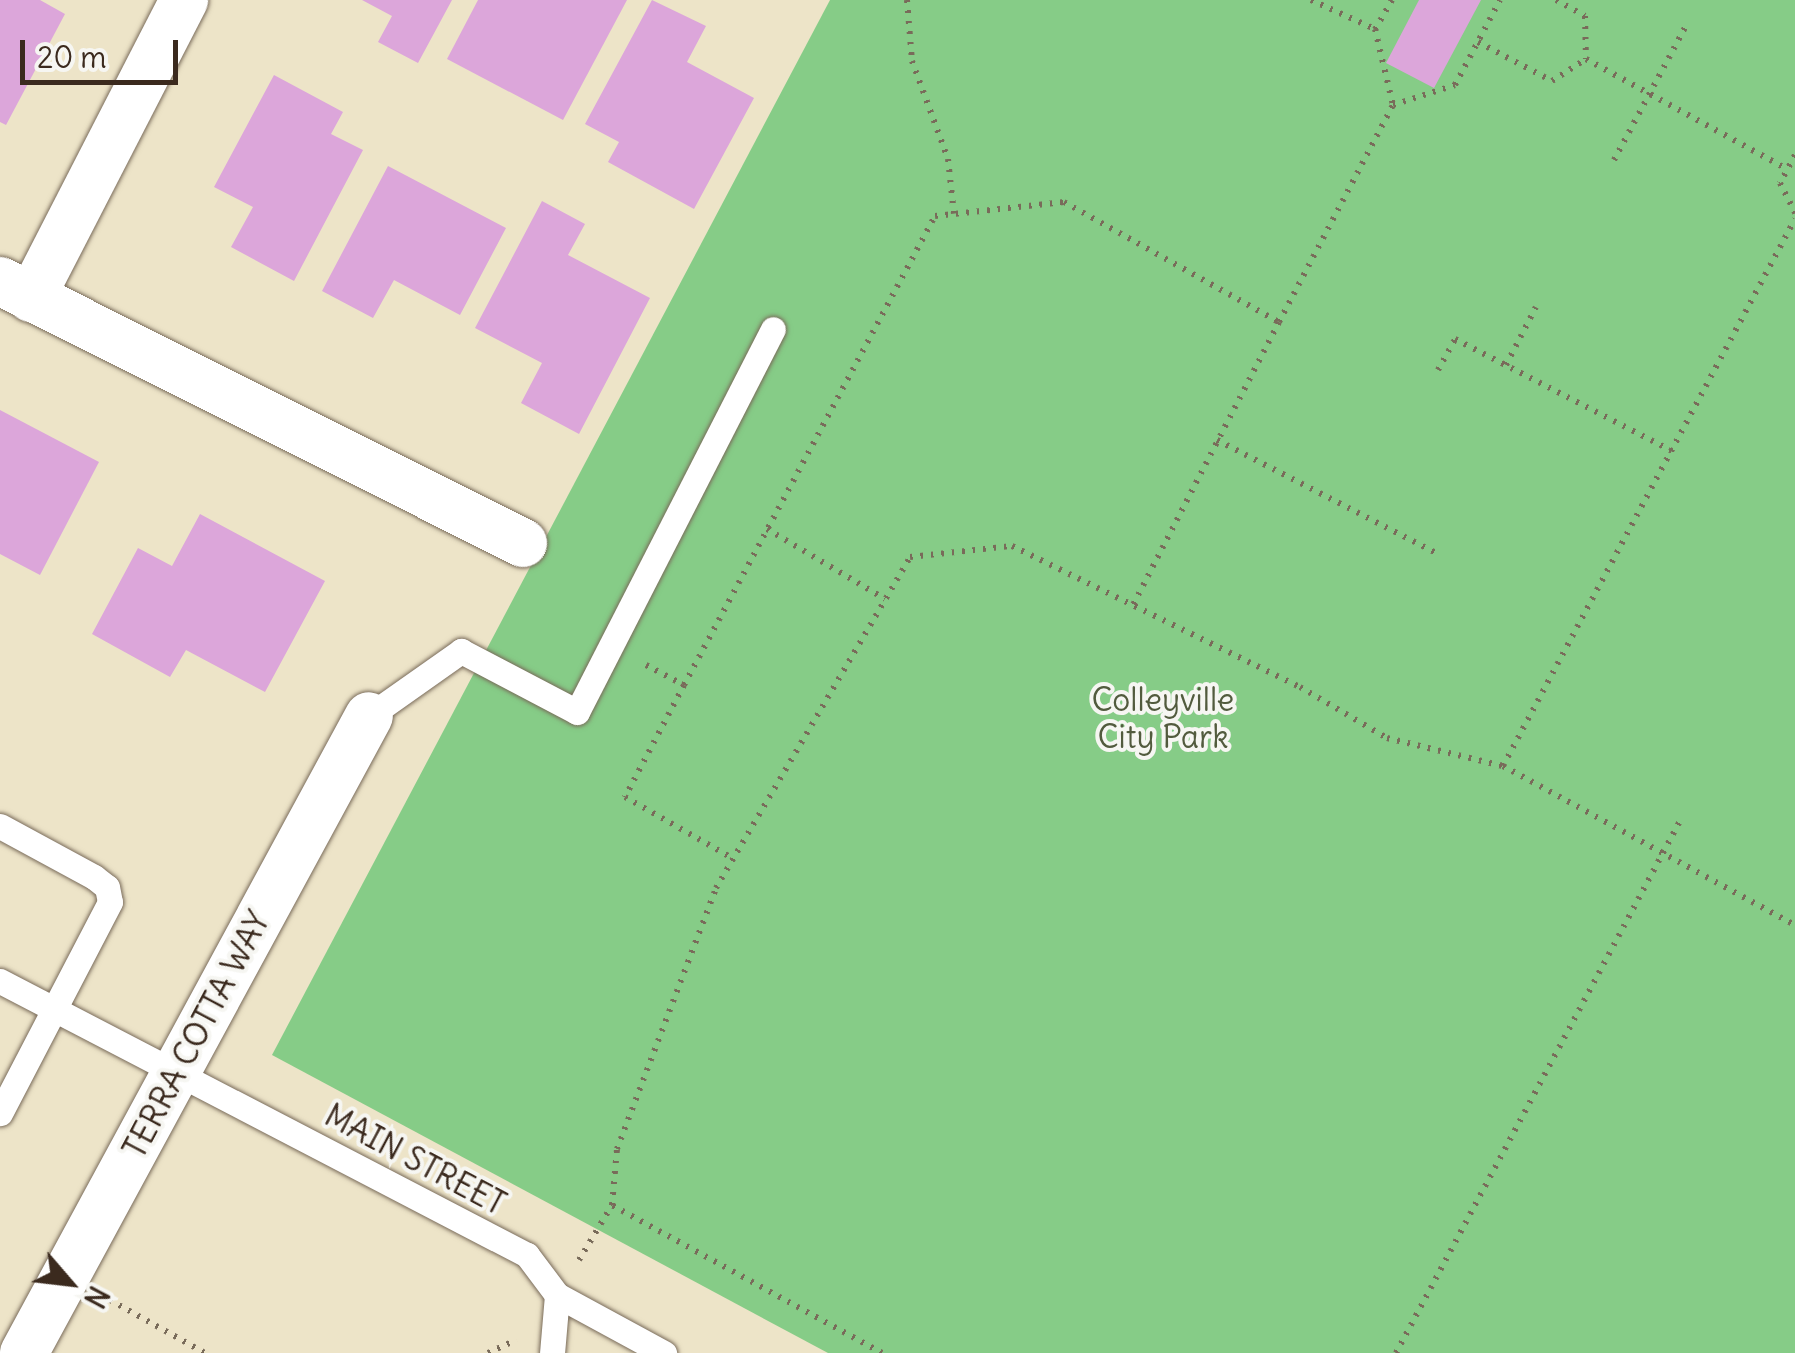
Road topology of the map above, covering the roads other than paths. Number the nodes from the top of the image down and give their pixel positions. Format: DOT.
graph roads {
  1 [pos="184,0"];
  2 [pos="16,290"];
  3 [pos="773,329"];
  4 [pos="524,543"];
  5 [pos="369,716"];
  6 [pos="0,826"];
  7 [pos="0,981"];
  8 [pos="55,1010"];
  9 [pos="176,1072"];
  10 [pos="0,1113"];
  11 [pos="557,1295"];
  12 [pos="24,1353"];
  13 [pos="552,1353"];
  14 [pos="664,1353"];
  1 -- 2 [label="street"];
  2 -- 4 [label="street"];
  3 -- 5 [label="lane"];
  5 -- 9 [label="street, TERRA COTTA WAY"];
  6 -- 8 [label="lane"];
  7 -- 8 [label="lane, MAIN STREET"];
  8 -- 9 [label="lane, MAIN STREET"];
  8 -- 10 [label="lane"];
  9 -- 11 [label="lane, MAIN STREET"];
  9 -- 12 [label="street, TERRA COTTA WAY"];
  11 -- 13 [label="lane"];
  11 -- 14 [label="lane"];
}
